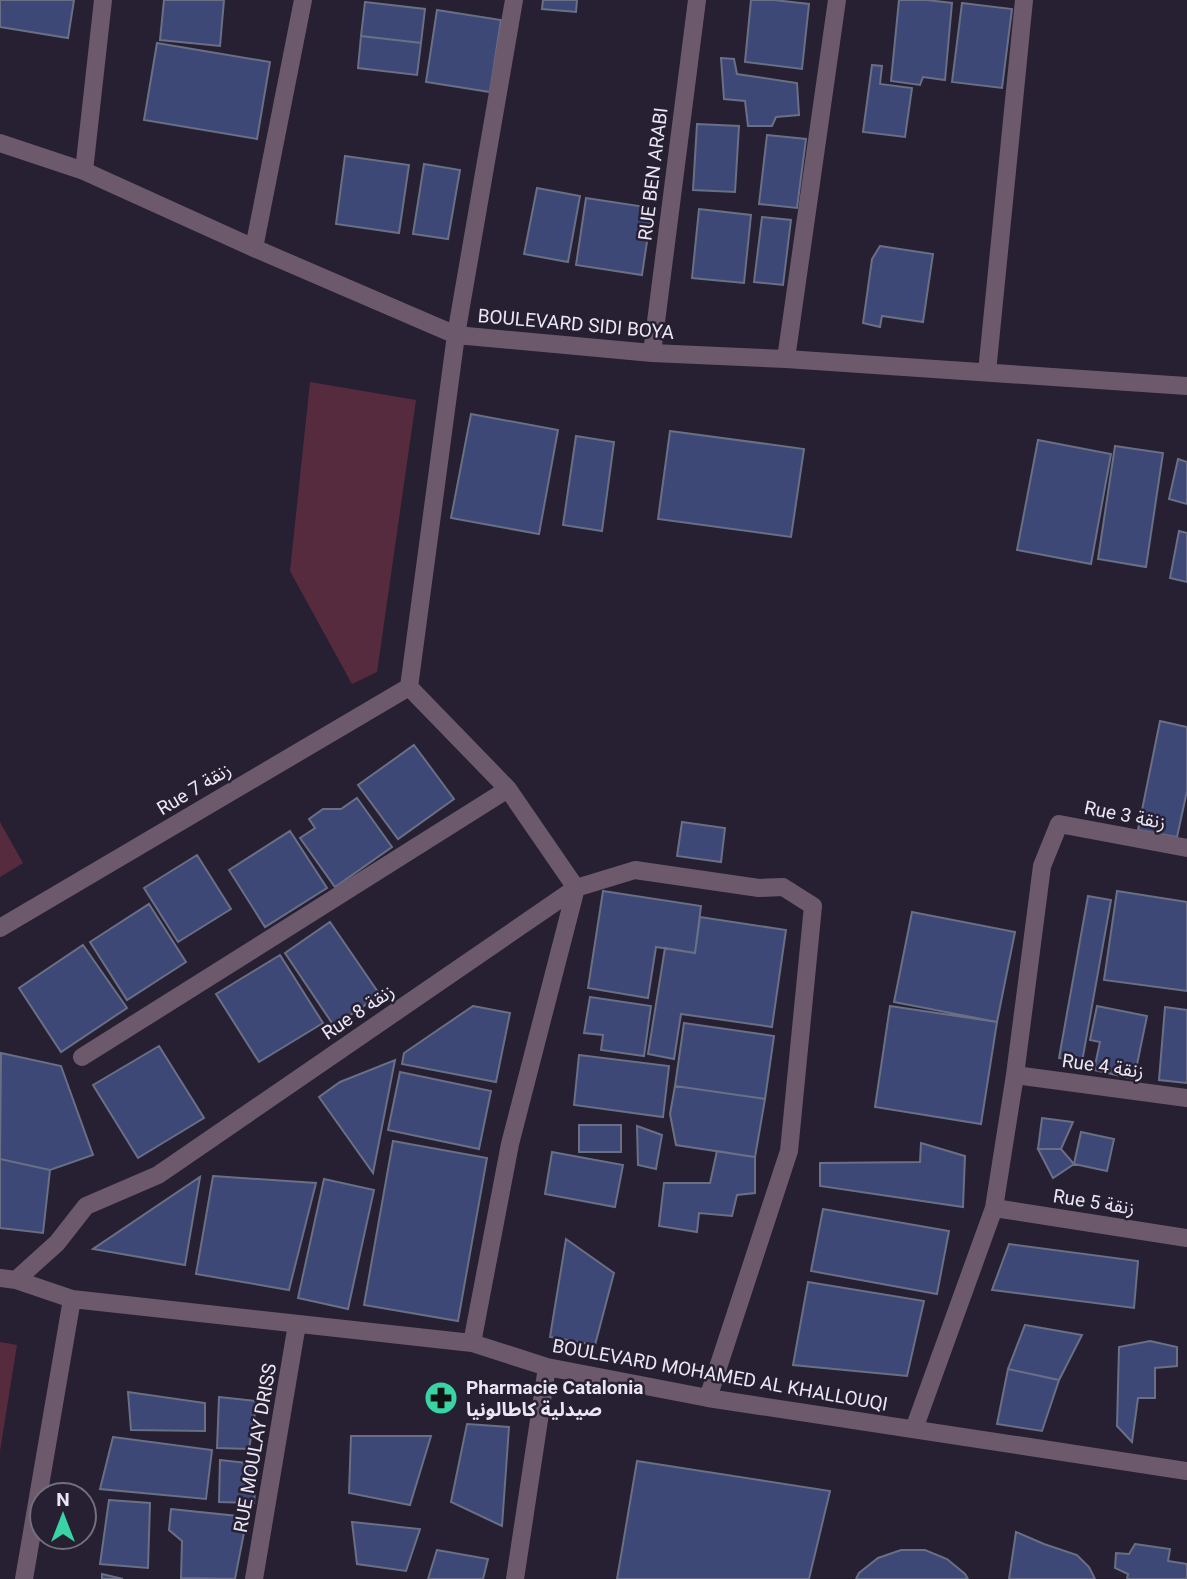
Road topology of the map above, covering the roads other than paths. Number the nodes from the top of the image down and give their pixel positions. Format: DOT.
graph roads {
  1 [pos="103,0"];
  2 [pos="303,0"];
  3 [pos="514,0"];
  4 [pos="697,0"];
  5 [pos="837,0"];
  6 [pos="1024,0"];
  7 [pos="0,143"];
  8 [pos="84,171"];
  9 [pos="254,248"];
  10 [pos="456,335"];
  11 [pos="652,353"];
  12 [pos="786,359"];
  13 [pos="987,372"];
  14 [pos="1187,386"];
  15 [pos="409,687"];
  16 [pos="508,789"];
  17 [pos="1187,848"];
  18 [pos="576,888"];
  19 [pos="0,928"];
  20 [pos="82,1057"];
  21 [pos="1014,1075"];
  22 [pos="1187,1098"];
  23 [pos="994,1208"];
  24 [pos="1187,1238"];
  25 [pos="8,1279"];
  26 [pos="72,1299"];
  27 [pos="297,1324"];
  28 [pos="472,1343"];
  29 [pos="547,1367"];
  30 [pos="708,1398"];
  31 [pos="914,1429"];
  32 [pos="1187,1471"];
  33 [pos="24,1579"];
  34 [pos="254,1579"];
  35 [pos="514,1579"];
  1 -- 8 [label="street"];
  2 -- 9 [label="street"];
  3 -- 10 [label="street"];
  4 -- 11 [label="street, RUE BEN ARABI"];
  5 -- 12 [label="street"];
  6 -- 13 [label="street"];
  7 -- 8 [label="street, BOULEVARD SIDI BOYA"];
  8 -- 9 [label="street, BOULEVARD SIDI BOYA"];
  9 -- 10 [label="street, BOULEVARD SIDI BOYA"];
  10 -- 11 [label="street, BOULEVARD SIDI BOYA"];
  10 -- 15 [label="street"];
  11 -- 12 [label="street, BOULEVARD SIDI BOYA"];
  12 -- 13 [label="street, BOULEVARD SIDI BOYA"];
  13 -- 14 [label="street, BOULEVARD SIDI BOYA"];
  15 -- 16 [label="street"];
  15 -- 19 [label="street, Rue 7 زنقة"];
  16 -- 18 [label="street"];
  16 -- 20 [label="street"];
  17 -- 21 [label="street, Rue 3 زنقة"];
  18 -- 25 [label="street, Rue 8 زنقة"];
  18 -- 28 [label="street"];
  18 -- 30 [label="street, Rue 8 زنقة"];
  21 -- 22 [label="street, Rue 4 زنقة"];
  21 -- 23 [label="street"];
  23 -- 24 [label="street, Rue 5 زنقة"];
  23 -- 31 [label="street"];
  25 -- 26 [label="street, BOULEVARD MOHAMED AL KHALLOUQI"];
  26 -- 27 [label="street, BOULEVARD MOHAMED AL KHALLOUQI"];
  26 -- 33 [label="street"];
  27 -- 28 [label="street, BOULEVARD MOHAMED AL KHALLOUQI"];
  27 -- 34 [label="street, RUE MOULAY DRISS"];
  28 -- 29 [label="street, BOULEVARD MOHAMED AL KHALLOUQI"];
  29 -- 30 [label="street, BOULEVARD MOHAMED AL KHALLOUQI"];
  29 -- 35 [label="street"];
  30 -- 31 [label="street, BOULEVARD MOHAMED AL KHALLOUQI"];
  31 -- 32 [label="street, BOULEVARD MOHAMED AL KHALLOUQI"];
}
